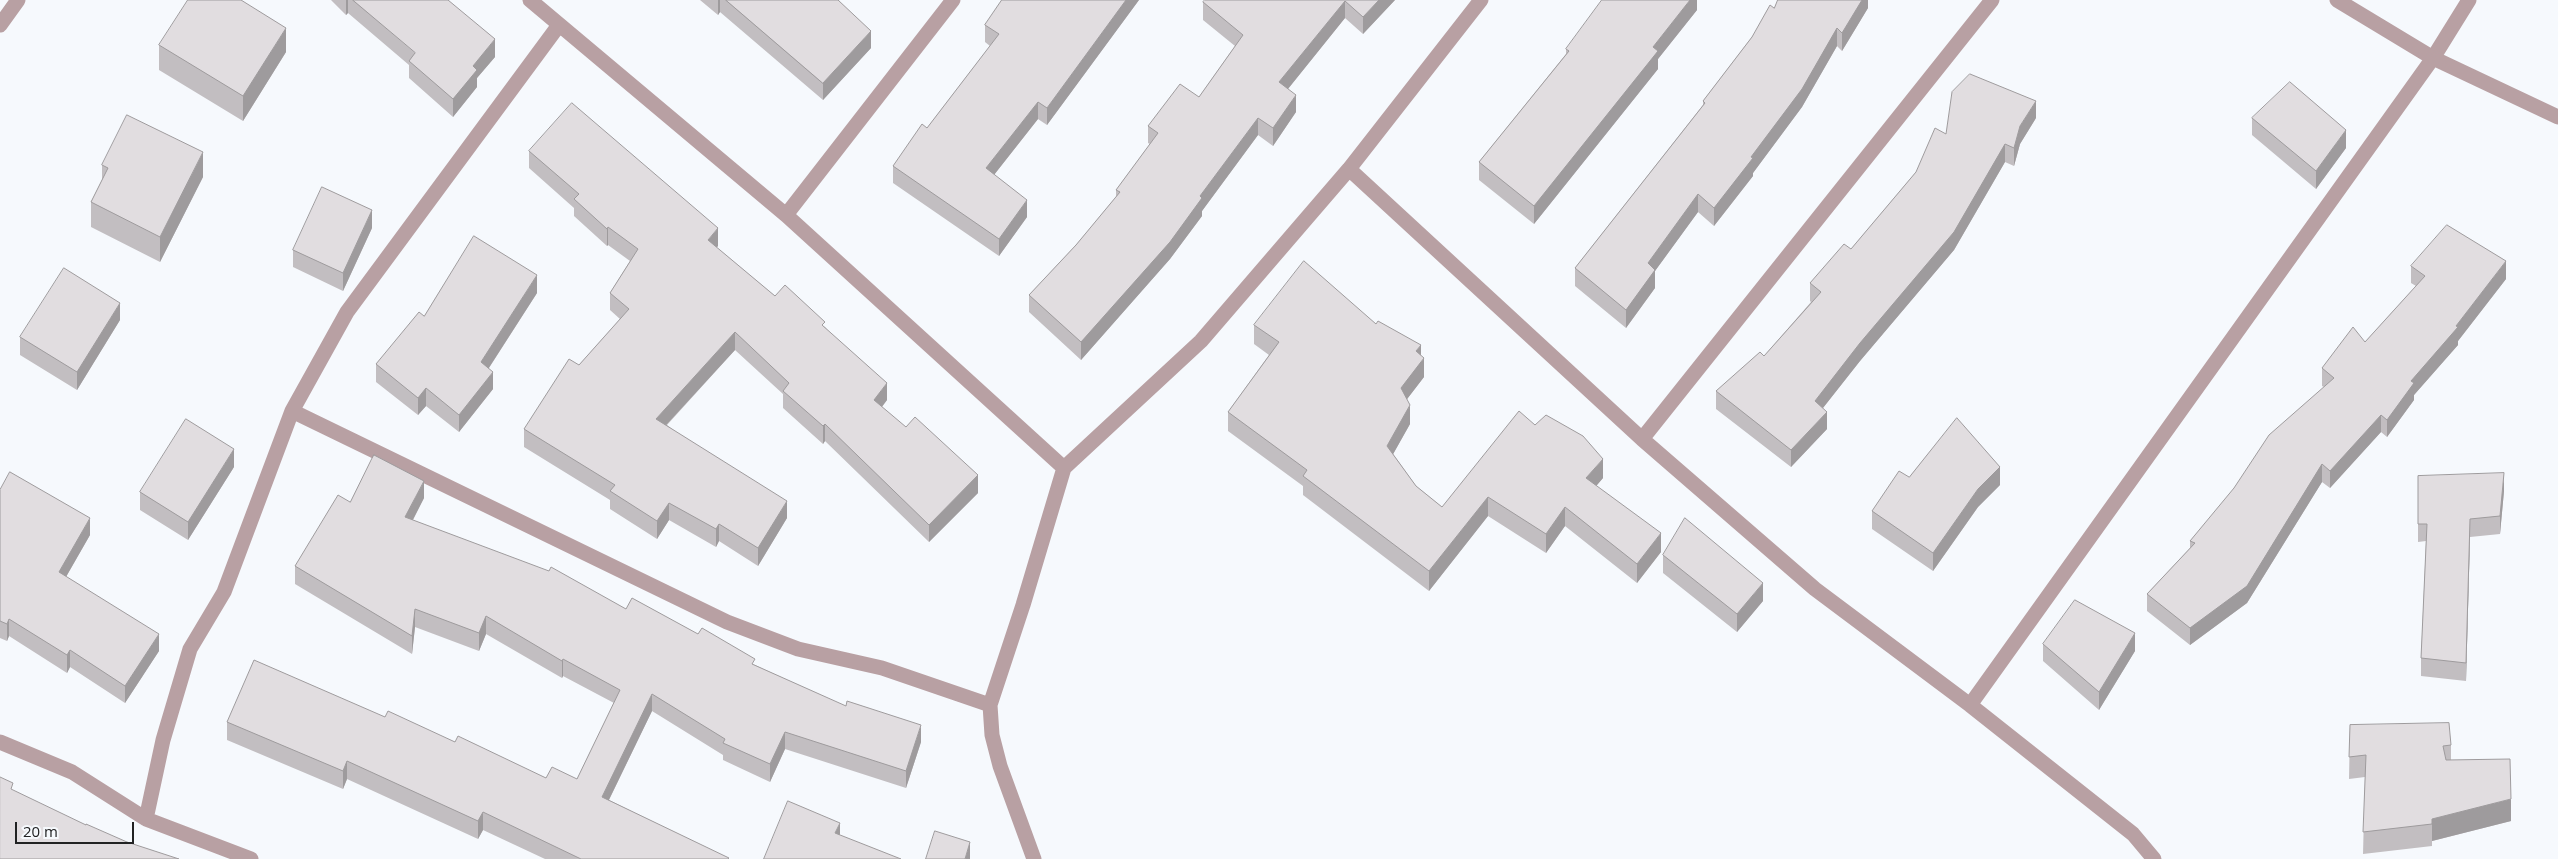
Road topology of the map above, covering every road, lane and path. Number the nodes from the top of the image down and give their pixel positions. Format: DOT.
graph roads {
  1 [pos="18,0"];
  2 [pos="530,0"];
  3 [pos="953,0"];
  4 [pos="1481,0"];
  5 [pos="1992,0"];
  6 [pos="2336,0"];
  7 [pos="2469,0"];
  8 [pos="0,25"];
  9 [pos="559,25"];
  10 [pos="2432,58"];
  11 [pos="2558,117"];
  12 [pos="1349,169"];
  13 [pos="786,215"];
  14 [pos="292,411"];
  15 [pos="1642,438"];
  16 [pos="1064,468"];
  17 [pos="990,705"];
  18 [pos="1970,705"];
  19 [pos="0,742"];
  20 [pos="146,818"];
  21 [pos="251,859"];
  22 [pos="1034,859"];
  23 [pos="2154,859"];
  1 -- 8 [label="street"];
  2 -- 9 [label="street"];
  3 -- 13 [label="street"];
  4 -- 12 [label="street"];
  5 -- 15 [label="street"];
  6 -- 10 [label="street"];
  7 -- 10 [label="street"];
  9 -- 13 [label="street"];
  9 -- 14 [label="street"];
  10 -- 11 [label="street"];
  10 -- 18 [label="street"];
  12 -- 15 [label="street"];
  12 -- 16 [label="street"];
  13 -- 16 [label="street"];
  14 -- 17 [label="street"];
  14 -- 20 [label="street"];
  15 -- 18 [label="street"];
  16 -- 17 [label="street"];
  17 -- 22 [label="street"];
  18 -- 23 [label="street"];
  19 -- 20 [label="street"];
  20 -- 21 [label="street"];
}
